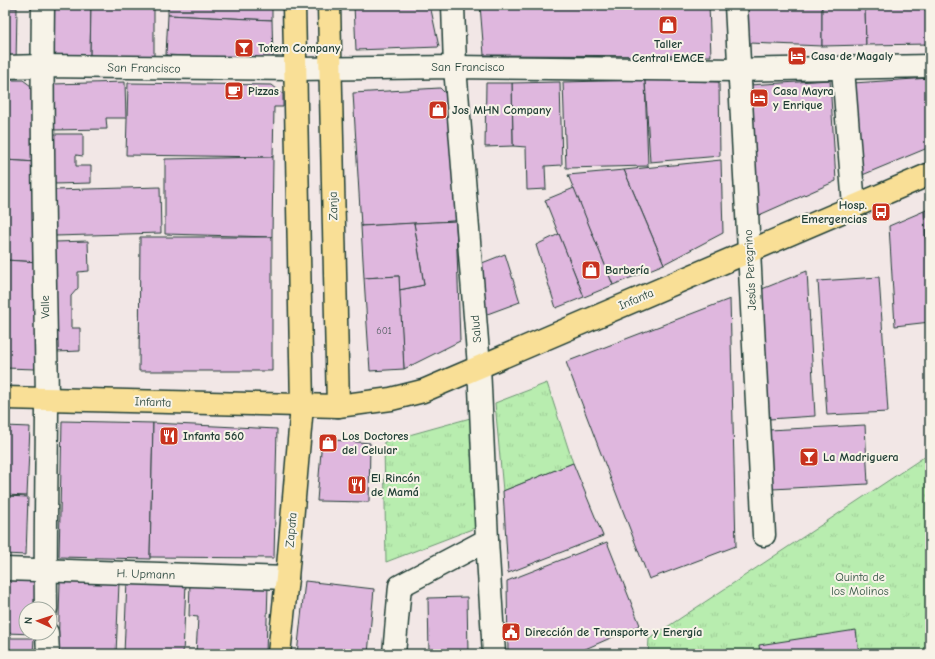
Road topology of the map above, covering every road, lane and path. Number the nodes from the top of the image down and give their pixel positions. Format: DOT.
graph roads {
  1 [pos="43,5"];
  2 [pos="294,5"];
  3 [pos="329,5"];
  4 [pos="453,5"];
  5 [pos="736,5"];
  6 [pos="42,66"];
  7 [pos="930,66"];
  8 [pos="5,67"];
  9 [pos="455,67"];
  10 [pos="330,69"];
  11 [pos="843,69"];
  12 [pos="295,70"];
  13 [pos="738,70"];
  14 [pos="930,174"];
  15 [pos="854,206"];
  16 [pos="749,251"];
  17 [pos="479,366"];
  18 [pos="5,398"];
  19 [pos="47,399"];
  20 [pos="302,406"];
  21 [pos="338,406"];
  22 [pos="764,535"];
  23 [pos="487,540"];
  24 [pos="5,569"];
  25 [pos="46,570"];
  26 [pos="287,578"];
  27 [pos="46,601"];
  28 [pos="47,641"];
  29 [pos="48,654"];
  30 [pos="279,654"];
  31 [pos="394,654"];
  32 [pos="494,654"];
  1 -- 6 [label="street, Valle"];
  2 -- 12 [label="main road"];
  3 -- 10 [label="main road, Zanja"];
  4 -- 9 [label="street, Salud"];
  5 -- 13 [label="street, Jesús Peregrino"];
  6 -- 8 [label="street, San Francisco"];
  6 -- 12 [label="street, San Francisco"];
  6 -- 19 [label="street, Valle"];
  7 -- 11 [label="street, San Francisco"];
  9 -- 10 [label="street, San Francisco"];
  9 -- 13 [label="street, San Francisco"];
  9 -- 17 [label="street, Salud"];
  10 -- 12 [label="street, San Francisco"];
  10 -- 21 [label="main road, Zanja"];
  11 -- 13 [label="street, San Francisco"];
  11 -- 15 [label="street"];
  12 -- 20 [label="main road"];
  13 -- 16 [label="street, Jesús Peregrino"];
  14 -- 15 [label="main road, Infanta"];
  15 -- 16 [label="main road, Infanta"];
  16 -- 17 [label="main road, Infanta"];
  16 -- 22 [label="street, Jesús Peregrino"];
  17 -- 21 [label="main road, Infanta"];
  17 -- 23 [label="street, Salud"];
  18 -- 19 [label="main road, Infanta"];
  19 -- 20 [label="main road, Infanta"];
  19 -- 25 [label="street, Valle"];
  20 -- 21 [label="main road, Infanta"];
  20 -- 26 [label="main road, Zapata"];
  23 -- 31 [label="street"];
  23 -- 32 [label="street, Salud"];
  24 -- 25 [label="street, H. Upmann"];
  25 -- 26 [label="street, H. Upmann"];
  25 -- 27 [label="street, Valle"];
  26 -- 30 [label="main road, Zapata"];
  28 -- 29 [label="street"];
}
